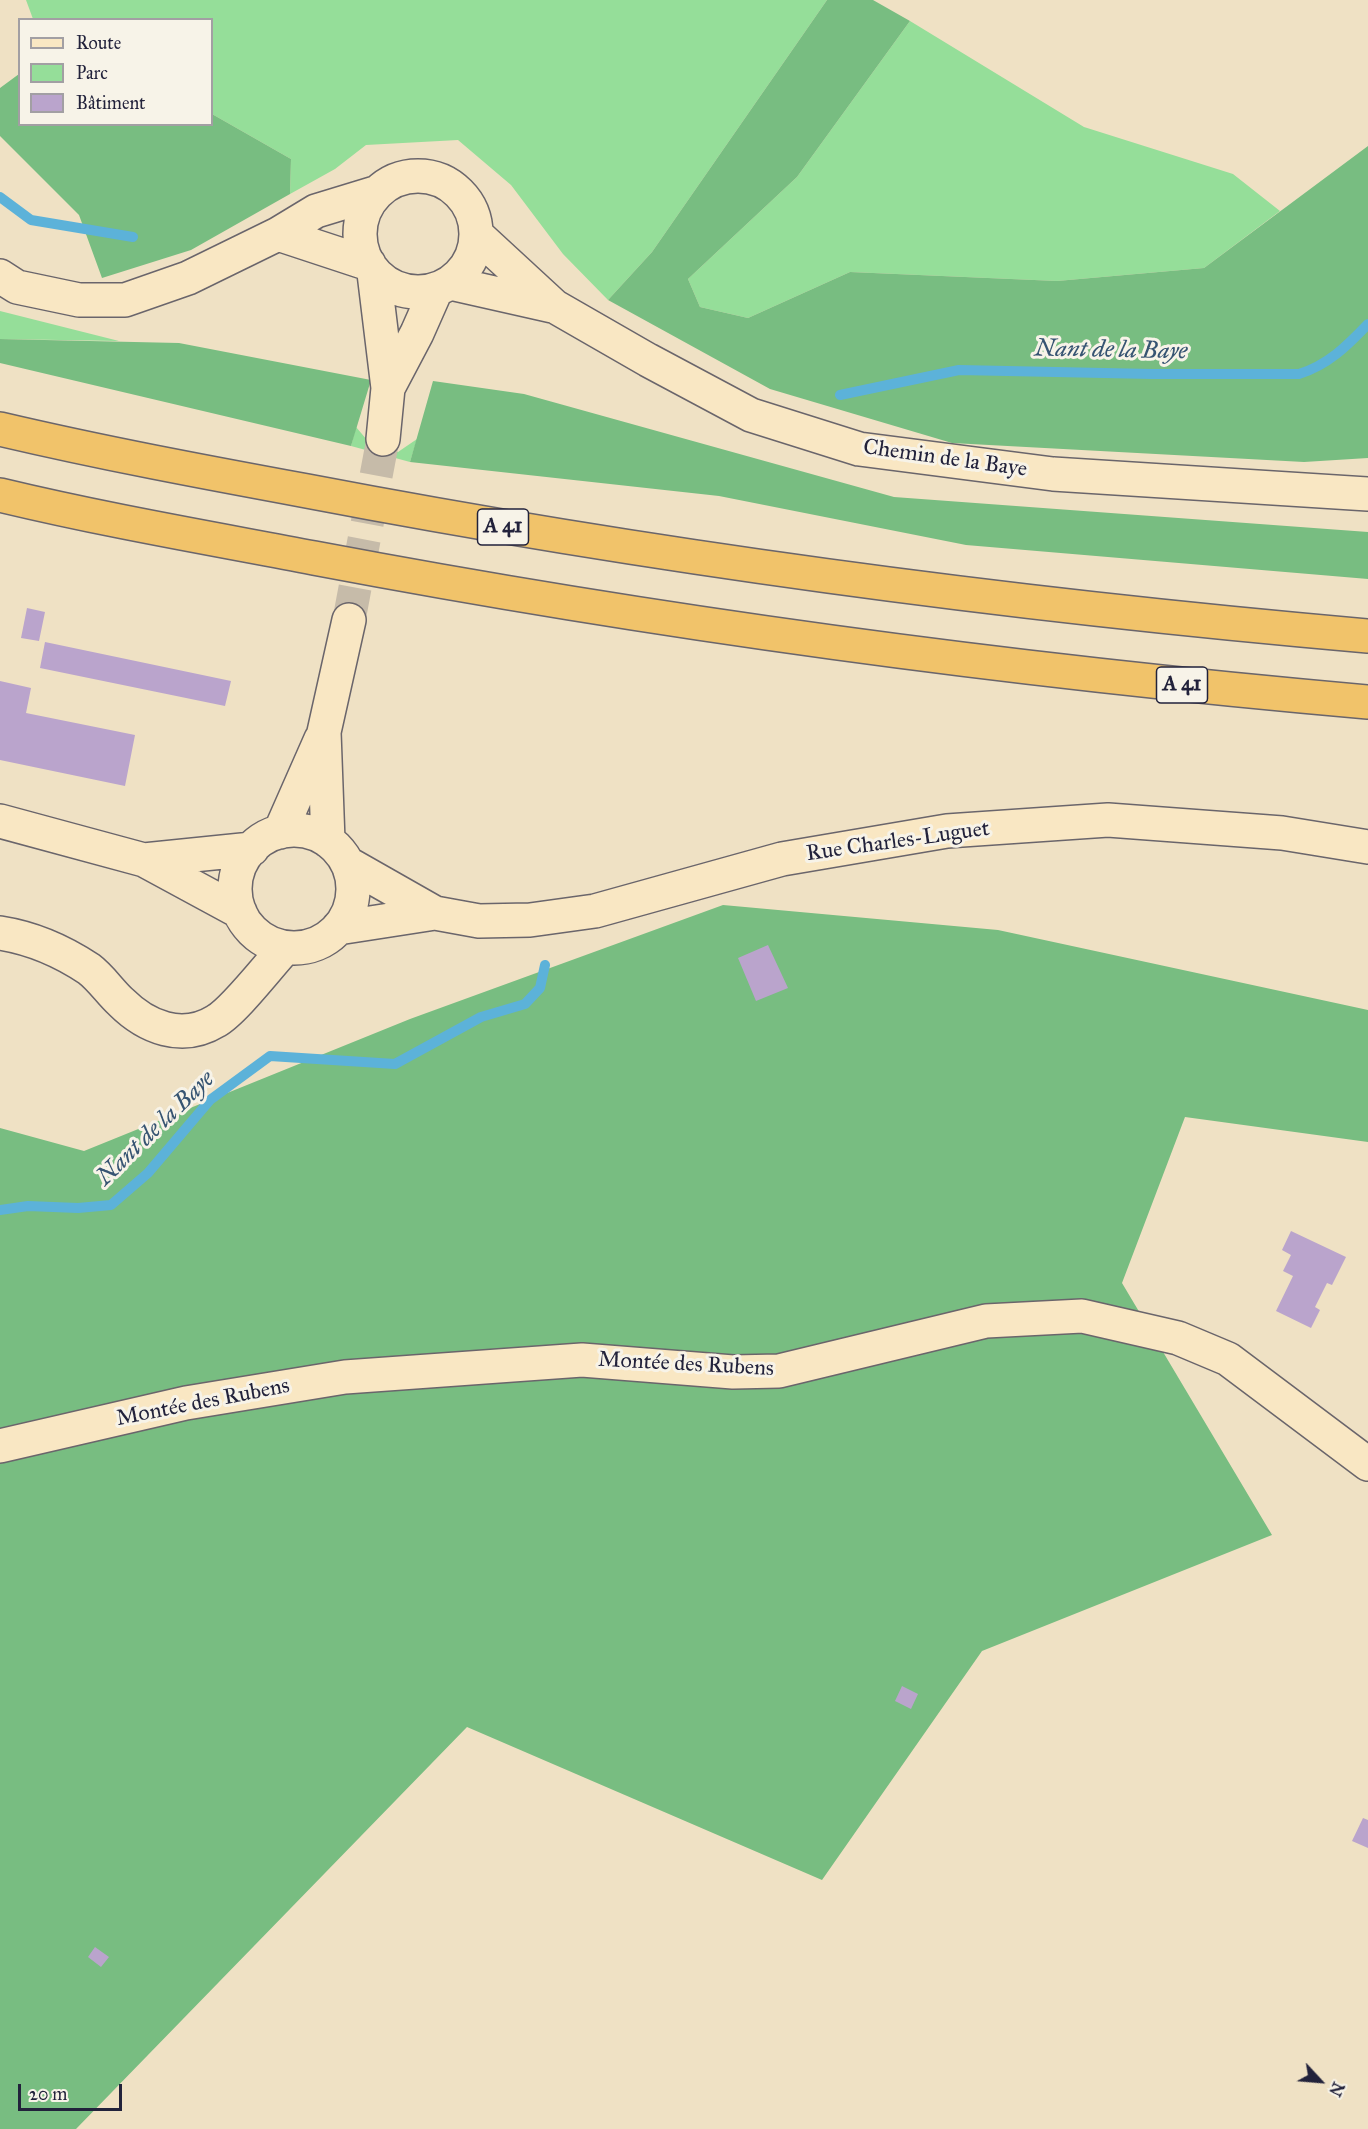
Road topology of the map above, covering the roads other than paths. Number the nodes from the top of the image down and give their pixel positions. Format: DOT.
graph roads {
  1 [pos="375,193"];
  2 [pos="278,234"];
  3 [pos="477,235"];
  4 [pos="371,269"];
  5 [pos="0,276"];
  6 [pos="443,287"];
  7 [pos="554,306"];
  8 [pos="388,388"];
  9 [pos="0,429"];
  10 [pos="382,439"];
  11 [pos="1368,494"];
  12 [pos="0,495"];
  13 [pos="348,620"];
  14 [pos="1368,636"];
  15 [pos="1368,702"];
  16 [pos="324,732"];
  17 [pos="0,821"];
  18 [pos="280,832"];
  19 [pos="1368,847"];
  20 [pos="252,849"];
  21 [pos="338,852"];
  22 [pos="144,860"];
  23 [pos="435,913"];
  24 [pos="245,920"];
  25 [pos="338,928"];
  26 [pos="0,933"];
  27 [pos="285,948"];
  28 [pos="240,998"];
  29 [pos="0,1446"];
  30 [pos="1368,1464"];
  1 -- 2 [label="street"];
  1 -- 3 [label="street"];
  1 -- 4 [label="street"];
  2 -- 4 [label="street"];
  2 -- 5 [label="street"];
  3 -- 6 [label="street"];
  3 -- 7 [label="street, Chemin de la Baye"];
  4 -- 6 [label="street"];
  4 -- 8 [label="street"];
  6 -- 7 [label="street, Chemin de la Baye"];
  6 -- 8 [label="street"];
  7 -- 11 [label="street, Chemin de la Baye"];
  8 -- 10 [label="street"];
  9 -- 14 [label="highway, A 41"];
  12 -- 15 [label="highway, A 41"];
  13 -- 16 [label="street"];
  16 -- 18 [label="street"];
  16 -- 21 [label="street"];
  17 -- 22 [label="street"];
  18 -- 20 [label="street"];
  18 -- 21 [label="street"];
  19 -- 23 [label="street, Rue Charles-Luguet"];
  20 -- 22 [label="street"];
  20 -- 24 [label="street"];
  21 -- 23 [label="street, Rue Charles-Luguet"];
  21 -- 25 [label="street"];
  22 -- 24 [label="street"];
  23 -- 25 [label="street, Rue Charles-Luguet"];
  24 -- 27 [label="street"];
  24 -- 28 [label="street"];
  25 -- 27 [label="street"];
  26 -- 28 [label="street"];
  27 -- 28 [label="street"];
  29 -- 30 [label="street, Montée des Rubens"];
}
